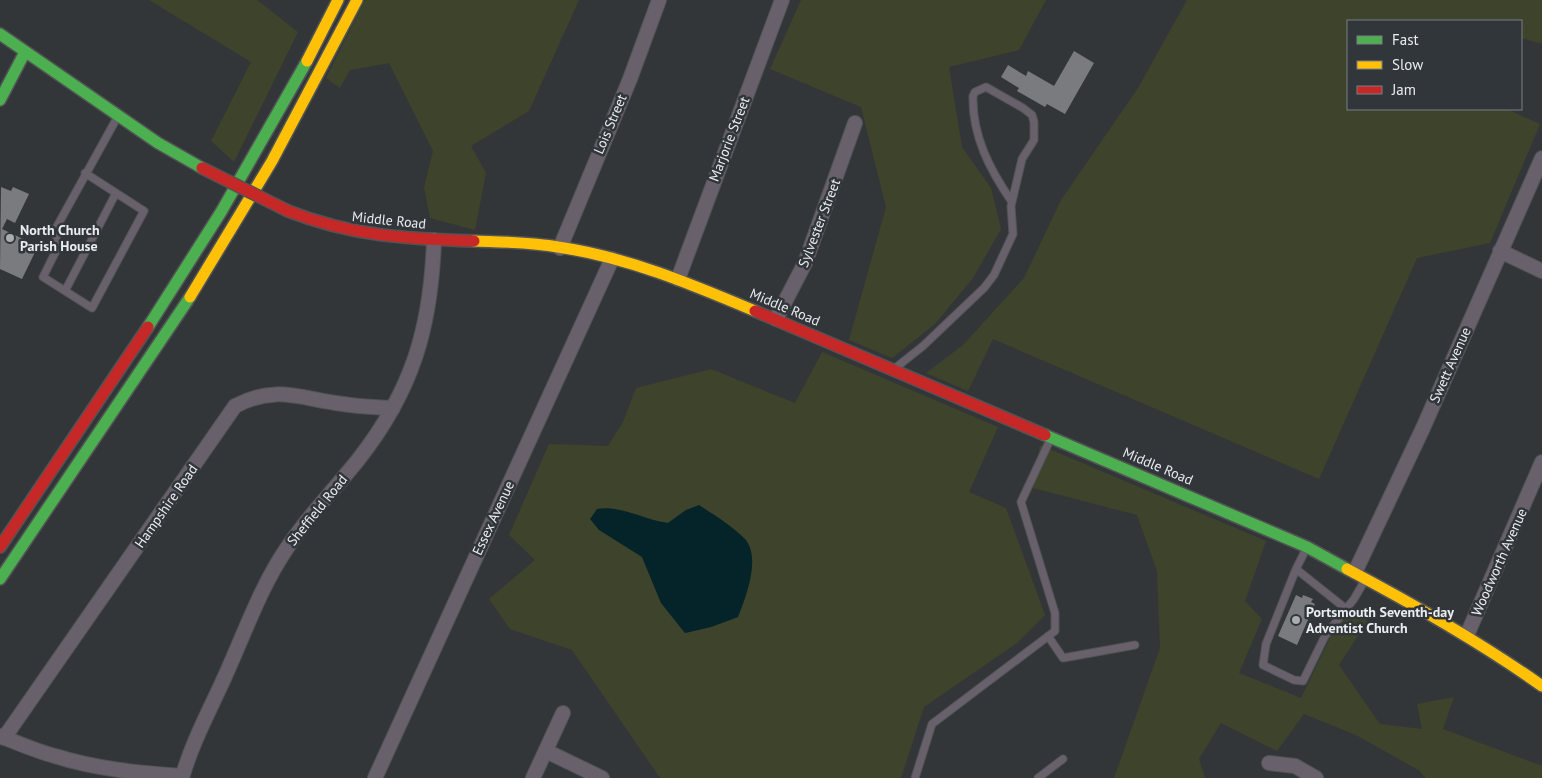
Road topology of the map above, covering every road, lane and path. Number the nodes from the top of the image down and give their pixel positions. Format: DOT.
graph roads {
  1 [pos="338,0"];
  2 [pos="357,0"];
  3 [pos="659,0"];
  4 [pos="782,0"];
  5 [pos="0,34"];
  6 [pos="25,52"];
  7 [pos="0,100"];
  8 [pos="118,115"];
  9 [pos="855,122"];
  10 [pos="1542,158"];
  11 [pos="85,173"];
  12 [pos="116,193"];
  13 [pos="1012,202"];
  14 [pos="434,240"];
  15 [pos="560,248"];
  16 [pos="1500,251"];
  17 [pos="612,259"];
  18 [pos="1542,271"];
  19 [pos="678,279"];
  20 [pos="65,291"];
  21 [pos="776,320"];
  22 [pos="894,369"];
  23 [pos="393,408"];
  24 [pos="1051,438"];
  25 [pos="1542,462"];
  26 [pos="0,547"];
  27 [pos="1307,547"];
  28 [pos="1296,569"];
  29 [pos="1361,574"];
  30 [pos="0,579"];
  31 [pos="1345,608"];
  32 [pos="1467,635"];
  33 [pos="1048,636"];
  34 [pos="1135,645"];
  35 [pos="1542,686"];
  36 [pos="563,713"];
  37 [pos="2,737"];
  38 [pos="546,750"];
  39 [pos="1063,759"];
  40 [pos="1269,763"];
  41 [pos="182,777"];
  42 [pos="376,778"];
  43 [pos="533,778"];
  44 [pos="602,778"];
  45 [pos="915,778"];
  46 [pos="1038,778"];
  47 [pos="1316,778"];
  1 -- 26 [label="main road"];
  2 -- 30 [label="main road"];
  3 -- 15 [label="street, Lois Street"];
  4 -- 19 [label="street, Marjorie Street"];
  5 -- 6 [label="main road, Middle Road"];
  6 -- 7 [label="main road"];
  6 -- 8 [label="main road, Middle Road"];
  8 -- 11 [label="lane"];
  8 -- 14 [label="main road, Middle Road, bridge"];
  9 -- 21 [label="street, Sylvester Street"];
  10 -- 16 [label="street, Swett Avenue"];
  11 -- 12 [label="lane"];
  11 -- 20 [label="lane"];
  12 -- 20 [label="lane"];
  12 -- 20 [label="lane"];
  13 -- 13 [label="lane"];
  13 -- 22 [label="lane"];
  14 -- 15 [label="main road, Middle Road"];
  14 -- 23 [label="street, Sheffield Road"];
  15 -- 17 [label="main road, Middle Road"];
  16 -- 18 [label="street"];
  16 -- 29 [label="street, Swett Avenue"];
  17 -- 19 [label="main road, Middle Road"];
  17 -- 42 [label="street, Essex Avenue"];
  19 -- 21 [label="main road, Middle Road"];
  21 -- 22 [label="main road, Middle Road"];
  22 -- 24 [label="main road, Middle Road"];
  23 -- 37 [label="street, Hampshire Road"];
  23 -- 41 [label="street, Sheffield Road"];
  24 -- 27 [label="main road, Middle Road"];
  24 -- 33 [label="lane"];
  25 -- 32 [label="street, Woodworth Avenue"];
  27 -- 28 [label="lane"];
  27 -- 29 [label="main road, Middle Road"];
  28 -- 31 [label="lane"];
  28 -- 31 [label="lane"];
  29 -- 31 [label="lane"];
  29 -- 32 [label="main road, Middle Road"];
  32 -- 35 [label="main road, Middle Road"];
  33 -- 34 [label="lane"];
  33 -- 45 [label="lane"];
  36 -- 38 [label="street"];
  37 -- 41 [label="street, Hampshire Road"];
  38 -- 43 [label="street"];
  38 -- 44 [label="street"];
  39 -- 46 [label="lane"];
  40 -- 47 [label="street"];
}
